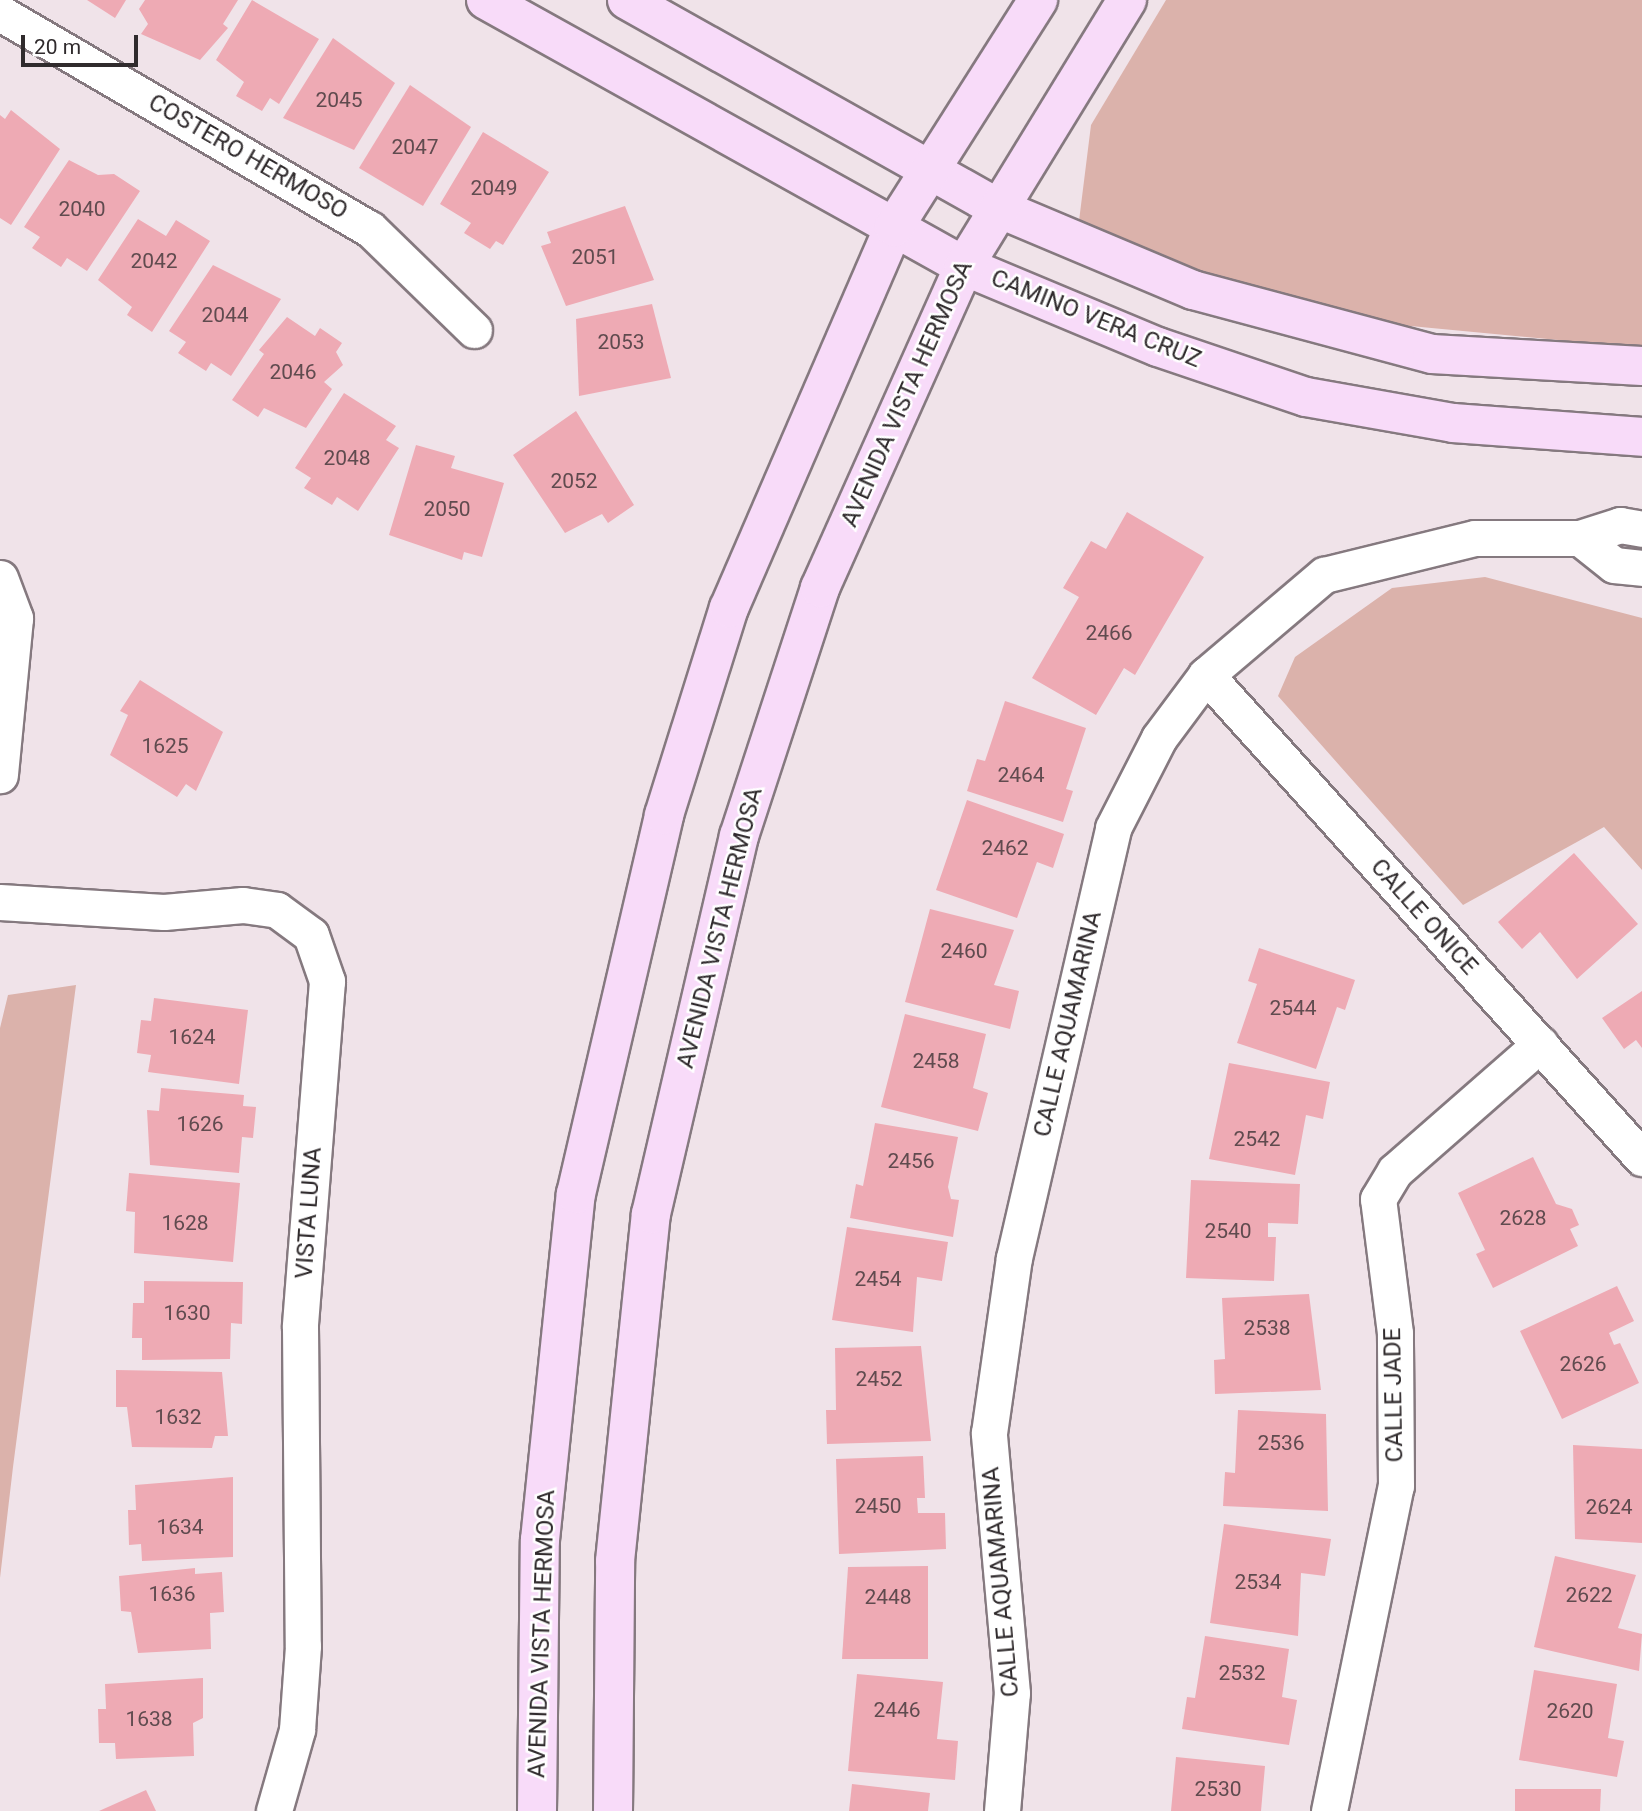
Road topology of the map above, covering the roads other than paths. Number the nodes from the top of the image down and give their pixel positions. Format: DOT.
graph roads {
  1 [pos="486,0"];
  2 [pos="627,0"];
  3 [pos="1038,0"];
  4 [pos="1127,0"];
  5 [pos="0,13"];
  6 [pos="929,168"];
  7 [pos="998,208"];
  8 [pos="894,227"];
  9 [pos="964,265"];
  10 [pos="474,330"];
  11 [pos="1642,366"];
  12 [pos="1642,437"];
  13 [pos="1642,529"];
  14 [pos="1580,538"];
  15 [pos="1642,568"];
  16 [pos="0,578"];
  17 [pos="1206,675"];
  18 [pos="0,775"];
  19 [pos="0,902"];
  20 [pos="1540,1044"];
  21 [pos="1642,1158"];
  22 [pos="274,1811"];
  23 [pos="537,1811"];
  24 [pos="612,1811"];
  25 [pos="1002,1811"];
  26 [pos="1329,1811"];
  1 -- 8 [label="main road, CAMINO VERA CRUZ"];
  2 -- 6 [label="main road"];
  3 -- 6 [label="main road, AVENIDA VISTA HERMOSA"];
  4 -- 7 [label="main road, AVENIDA VISTA HERMOSA"];
  5 -- 10 [label="street, COSTERO HERMOSO"];
  6 -- 7 [label="main road"];
  6 -- 8 [label="main road, AVENIDA VISTA HERMOSA"];
  7 -- 9 [label="main road, AVENIDA VISTA HERMOSA"];
  7 -- 11 [label="main road"];
  8 -- 9 [label="main road, CAMINO VERA CRUZ"];
  8 -- 23 [label="main road, AVENIDA VISTA HERMOSA"];
  9 -- 12 [label="main road, CAMINO VERA CRUZ"];
  9 -- 24 [label="main road, AVENIDA VISTA HERMOSA"];
  13 -- 14 [label="street, CALLE AQUAMARINA"];
  14 -- 15 [label="street"];
  14 -- 17 [label="street, CALLE AQUAMARINA"];
  16 -- 18 [label="street"];
  17 -- 20 [label="street, CALLE ONICE"];
  17 -- 25 [label="street, CALLE AQUAMARINA"];
  19 -- 22 [label="street, VISTA LUNA"];
  20 -- 21 [label="street, CALLE ONICE"];
  20 -- 26 [label="street, CALLE JADE"];
}
